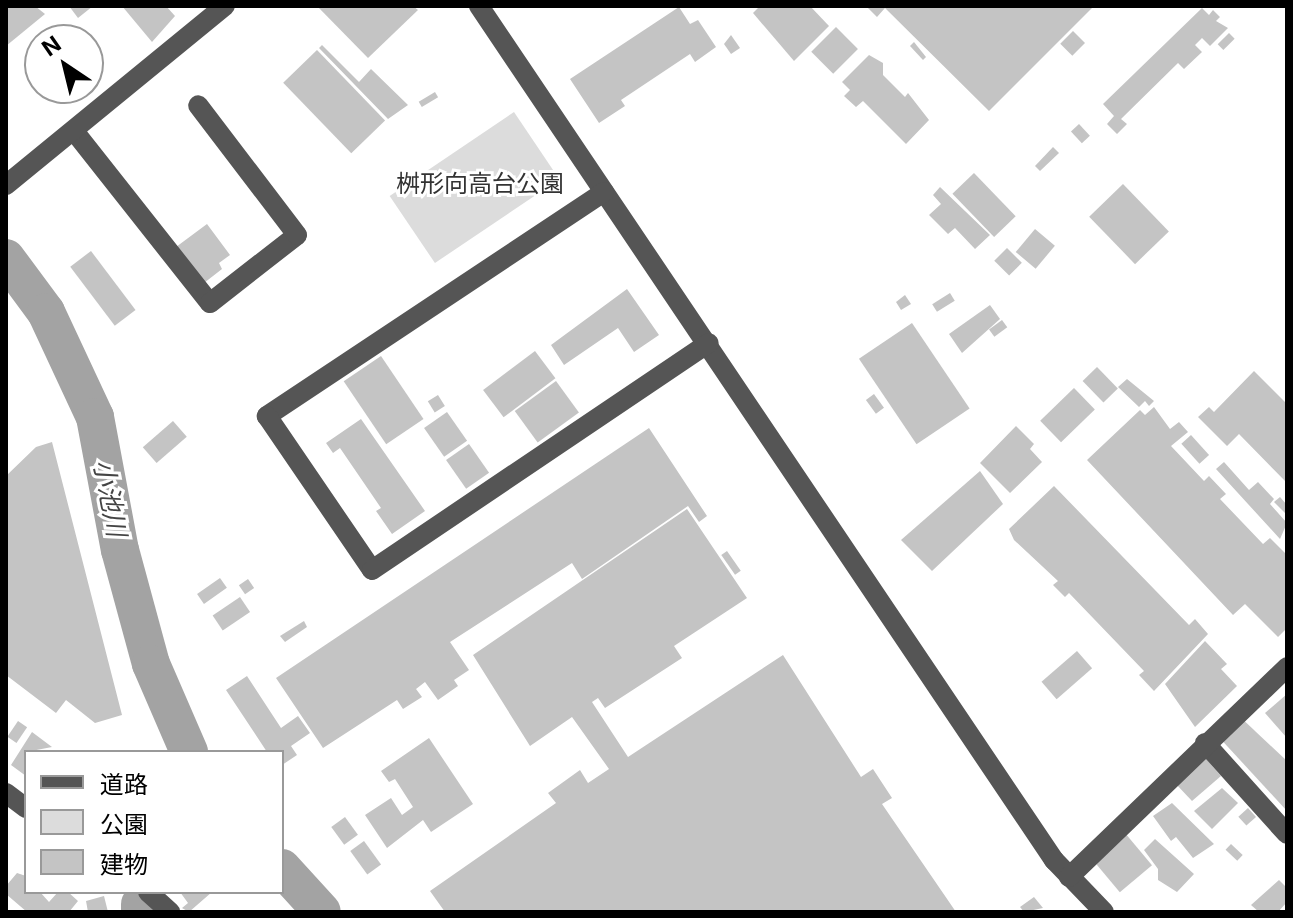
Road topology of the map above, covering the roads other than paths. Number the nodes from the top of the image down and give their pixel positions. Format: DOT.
graph roads {
  1 [pos="225,6"];
  2 [pos="479,6"];
  3 [pos="198,105"];
  4 [pos="74,131"];
  5 [pos="6,185"];
  6 [pos="604,192"];
  7 [pos="709,343"];
  8 [pos="1287,667"];
  9 [pos="1205,743"];
  10 [pos="6,793"];
  11 [pos="24,806"];
  12 [pos="1287,834"];
  13 [pos="1069,877"];
  14 [pos="150,894"];
  15 [pos="170,912"];
  16 [pos="1104,912"];
  1 -- 4 [label="street"];
  2 -- 6 [label="street"];
  3 -- 4 [label="street"];
  4 -- 5 [label="street"];
  6 -- 7 [label="street"];
  6 -- 7 [label="street"];
  7 -- 13 [label="street"];
  8 -- 9 [label="street"];
  9 -- 12 [label="street"];
  9 -- 13 [label="street"];
  10 -- 11 [label="street"];
  13 -- 16 [label="street"];
  14 -- 15 [label="street"];
}
